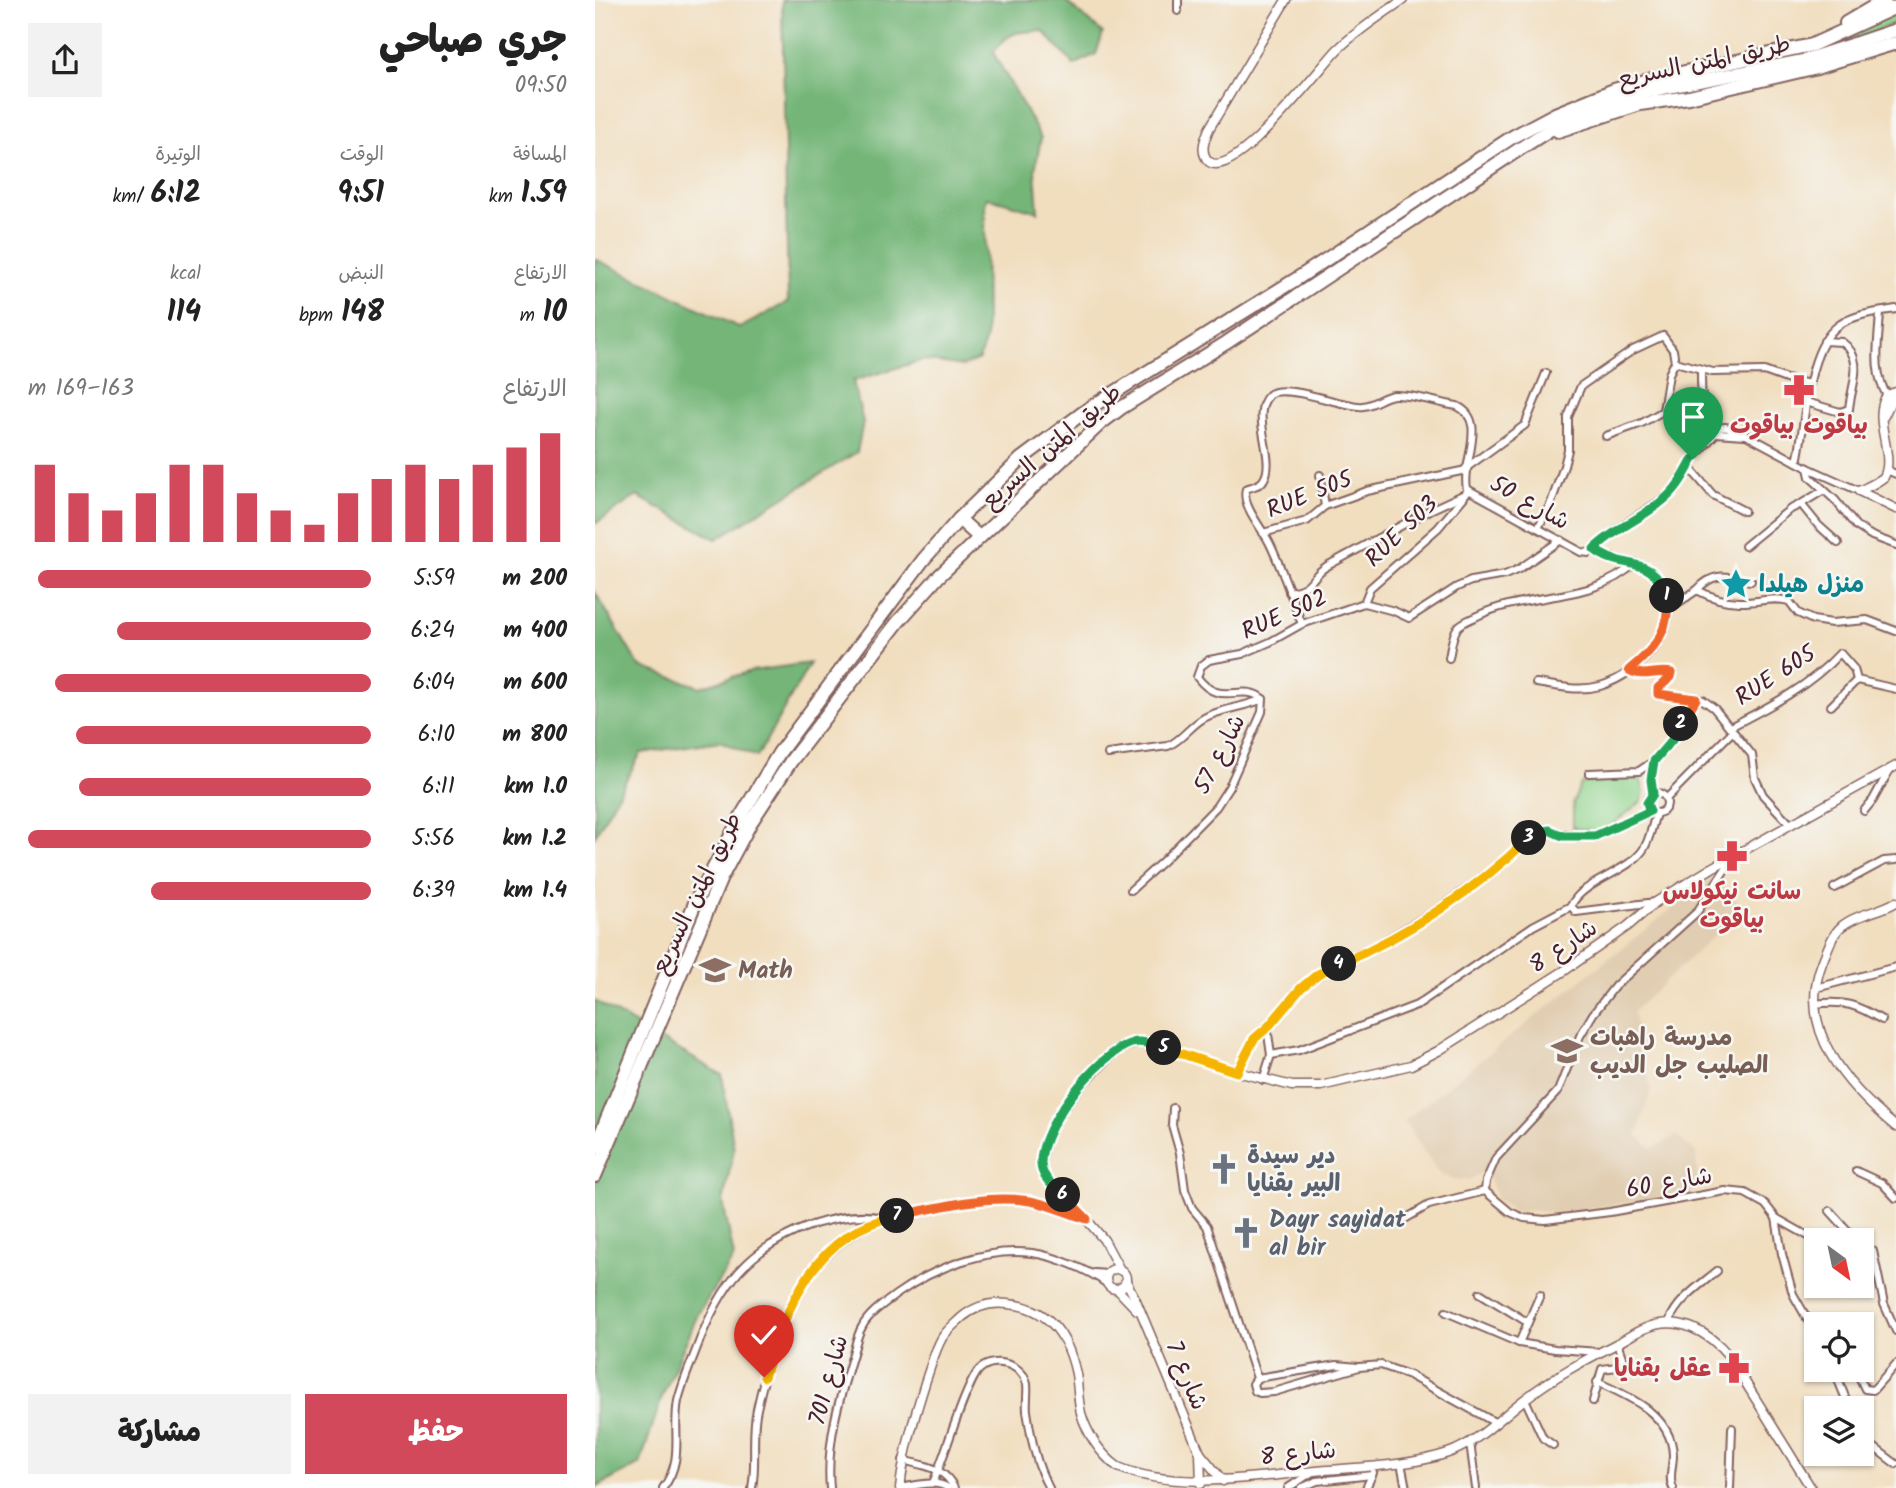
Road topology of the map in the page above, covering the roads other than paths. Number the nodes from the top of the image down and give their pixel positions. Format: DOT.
graph roads {
  1 [pos="1178,0"];
  2 [pos="1286,0"];
  3 [pos="1403,0"];
  4 [pos="1885,0"];
  5 [pos="1896,7"];
  6 [pos="1178,11"];
  7 [pos="1896,30"];
  8 [pos="1828,39"];
  9 [pos="1896,43"];
  10 [pos="1539,136"];
  11 [pos="1896,309"];
  12 [pos="1880,312"];
  13 [pos="1824,341"];
  14 [pos="1675,362"];
  15 [pos="1701,370"];
  16 [pos="1546,373"];
  17 [pos="1809,384"];
  18 [pos="1896,392"];
  19 [pos="1891,399"];
  20 [pos="1806,402"];
  21 [pos="1710,434"];
  22 [pos="1606,436"];
  23 [pos="1799,440"];
  24 [pos="1789,458"];
  25 [pos="1797,462"];
  26 [pos="1689,467"];
  27 [pos="1808,468"];
  28 [pos="1466,469"];
  29 [pos="1893,472"];
  30 [pos="1320,475"];
  31 [pos="1824,489"];
  32 [pos="1467,491"];
  33 [pos="1859,491"];
  34 [pos="1801,504"];
  35 [pos="1325,506"];
  36 [pos="1896,509"];
  37 [pos="1744,511"];
  38 [pos="959,519"];
  39 [pos="1538,528"];
  40 [pos="1263,533"];
  41 [pos="979,537"];
  42 [pos="1561,540"];
  43 [pos="1838,543"];
  44 [pos="1896,545"];
  45 [pos="1745,546"];
  46 [pos="1594,549"];
  47 [pos="1635,563"];
  48 [pos="1751,581"];
  49 [pos="1697,590"];
  50 [pos="1289,592"];
  51 [pos="1667,593"];
  52 [pos="1687,597"];
  53 [pos="1364,603"];
  54 [pos="1669,609"];
  55 [pos="1302,624"];
  56 [pos="1896,631"];
  57 [pos="1449,658"];
  58 [pos="1209,660"];
  59 [pos="1629,670"];
  60 [pos="1857,680"];
  61 [pos="1536,683"];
  62 [pos="1896,689"];
  63 [pos="1263,699"];
  64 [pos="1696,699"];
  65 [pos="1831,706"];
  66 [pos="1732,729"];
  67 [pos="1108,754"];
  68 [pos="1654,761"];
  69 [pos="1893,768"];
  70 [pos="1639,771"];
  71 [pos="1588,773"];
  72 [pos="1651,780"];
  73 [pos="1653,794"];
  74 [pos="1666,799"];
  75 [pos="1864,811"];
  76 [pos="1653,812"];
  77 [pos="1790,824"];
  78 [pos="1735,855"];
  79 [pos="1896,859"];
  80 [pos="1834,888"];
  81 [pos="1131,890"];
  82 [pos="1655,902"];
  83 [pos="1896,902"];
  84 [pos="1571,906"];
  85 [pos="1896,967"];
  86 [pos="1816,988"];
  87 [pos="1815,1004"];
  88 [pos="1882,1020"];
  89 [pos="1268,1027"];
  90 [pos="1271,1055"];
  91 [pos="1237,1072"];
  92 [pos="1263,1080"];
  93 [pos="1173,1108"];
  94 [pos="1896,1127"];
  95 [pos="595,1148"];
  96 [pos="1856,1171"];
  97 [pos="595,1177"];
  98 [pos="1485,1191"];
  99 [pos="1896,1198"];
  100 [pos="1830,1212"];
  101 [pos="851,1216"];
  102 [pos="885,1218"];
  103 [pos="1776,1218"];
  104 [pos="1087,1219"];
  105 [pos="1405,1219"];
  106 [pos="1847,1228"];
  107 [pos="857,1231"];
  108 [pos="1804,1234"];
  109 [pos="1113,1255"];
  110 [pos="1874,1256"];
  111 [pos="1120,1270"];
  112 [pos="1717,1271"];
  113 [pos="1108,1276"];
  114 [pos="1126,1281"];
  115 [pos="1117,1289"];
  116 [pos="1481,1293"];
  117 [pos="1539,1295"];
  118 [pos="1446,1312"];
  119 [pos="1139,1313"];
  120 [pos="1804,1313"];
  121 [pos="1527,1322"];
  122 [pos="1669,1322"];
  123 [pos="1896,1331"];
  124 [pos="1520,1343"];
  125 [pos="1617,1343"];
  126 [pos="1600,1352"];
  127 [pos="1896,1364"];
  128 [pos="1359,1367"];
  129 [pos="1257,1378"];
  130 [pos="1597,1382"];
  131 [pos="1861,1382"];
  132 [pos="1525,1399"];
  133 [pos="1593,1401"];
  134 [pos="1496,1423"];
  135 [pos="1732,1428"];
  136 [pos="1470,1441"];
  137 [pos="1553,1445"];
  138 [pos="1874,1447"];
  139 [pos="1200,1453"];
  140 [pos="903,1461"];
  141 [pos="1401,1463"];
  142 [pos="1896,1464"];
  143 [pos="1377,1465"];
  144 [pos="939,1470"];
  145 [pos="1316,1470"];
  146 [pos="1372,1475"];
  147 [pos="1223,1482"];
  148 [pos="933,1483"];
  149 [pos="1201,1484"];
  150 [pos="663,1488"];
  151 [pos="752,1488"];
  152 [pos="830,1488"];
  153 [pos="900,1488"];
  154 [pos="948,1488"];
  155 [pos="954,1488"];
  156 [pos="1049,1488"];
  157 [pos="1288,1488"];
  158 [pos="1301,1488"];
  159 [pos="1366,1488"];
  160 [pos="1406,1488"];
  161 [pos="1476,1488"];
  162 [pos="1673,1488"];
  163 [pos="1730,1488"];
  164 [pos="1811,1488"];
  1 -- 6 [label="street"];
  2 -- 3 [label="street"];
  4 -- 8 [label="highway"];
  5 -- 8 [label="highway, طريق المتن السريع"];
  7 -- 10 [label="highway, طريق المتن السريع"];
  8 -- 38 [label="highway, طريق المتن السريع"];
  9 -- 10 [label="highway"];
  10 -- 41 [label="highway, طريق المتن السريع"];
  11 -- 12 [label="street"];
  12 -- 13 [label="street"];
  12 -- 19 [label="street"];
  13 -- 17 [label="street"];
  13 -- 20 [label="street"];
  14 -- 15 [label="street"];
  14 -- 22 [label="street"];
  14 -- 39 [label="street"];
  15 -- 17 [label="street"];
  15 -- 21 [label="street"];
  16 -- 28 [label="street"];
  17 -- 20 [label="street"];
  18 -- 19 [label="street"];
  19 -- 29 [label="street"];
  20 -- 23 [label="street"];
  21 -- 24 [label="street"];
  21 -- 26 [label="street"];
  23 -- 24 [label="street"];
  23 -- 25 [label="street"];
  24 -- 25 [label="street"];
  25 -- 27 [label="street"];
  26 -- 37 [label="street"];
  26 -- 46 [label="street"];
  27 -- 31 [label="street"];
  27 -- 33 [label="street"];
  28 -- 32 [label="street, شارع 50"];
  28 -- 35 [label="street, RUE 505"];
  28 -- 40 [label="street, شارع 50"];
  29 -- 33 [label="street"];
  30 -- 35 [label="street"];
  31 -- 34 [label="street"];
  31 -- 44 [label="street"];
  32 -- 39 [label="street, شارع 50"];
  32 -- 50 [label="street"];
  32 -- 53 [label="street, RUE 503"];
  33 -- 36 [label="street"];
  34 -- 43 [label="street"];
  34 -- 45 [label="street"];
  35 -- 40 [label="street, RUE 505"];
  38 -- 41 [label="highway"];
  38 -- 95 [label="highway, طريق المتن السريع"];
  39 -- 42 [label="street, شارع 50"];
  40 -- 50 [label="street, RUE 505"];
  41 -- 97 [label="highway, طريق المتن السريع"];
  42 -- 46 [label="street, شارع 50"];
  42 -- 53 [label="street, RUE 502"];
  46 -- 47 [label="street, شارع 50"];
  47 -- 51 [label="street"];
  47 -- 57 [label="street"];
  48 -- 49 [label="street"];
  49 -- 52 [label="street"];
  49 -- 56 [label="street"];
  50 -- 55 [label="street, RUE 505"];
  51 -- 52 [label="street"];
  51 -- 54 [label="street"];
  52 -- 54 [label="street"];
  53 -- 55 [label="street, RUE 502"];
  54 -- 59 [label="street"];
  55 -- 58 [label="street, RUE 502"];
  58 -- 63 [label="street, شارع 57"];
  59 -- 61 [label="street"];
  59 -- 64 [label="street"];
  60 -- 62 [label="street"];
  60 -- 65 [label="street"];
  60 -- 66 [label="street, RUE 605"];
  63 -- 67 [label="street"];
  63 -- 81 [label="street, شارع 57"];
  64 -- 66 [label="street"];
  64 -- 68 [label="street"];
  66 -- 74 [label="street, RUE 605"];
  66 -- 77 [label="street"];
  68 -- 70 [label="street"];
  68 -- 72 [label="street"];
  69 -- 75 [label="street"];
  69 -- 77 [label="street, شارع 8"];
  70 -- 71 [label="street"];
  70 -- 72 [label="street"];
  72 -- 73 [label="street"];
  73 -- 74 [label="street"];
  73 -- 76 [label="street"];
  74 -- 76 [label="street"];
  76 -- 84 [label="street"];
  76 -- 89 [label="street"];
  77 -- 78 [label="street, شارع 8"];
  78 -- 82 [label="street, شارع 8"];
  78 -- 98 [label="street"];
  79 -- 80 [label="street"];
  82 -- 84 [label="street"];
  82 -- 92 [label="street, شارع 8"];
  83 -- 86 [label="street"];
  84 -- 90 [label="street"];
  85 -- 86 [label="street"];
  86 -- 87 [label="street"];
  87 -- 88 [label="street"];
  87 -- 94 [label="street"];
  89 -- 90 [label="street"];
  89 -- 91 [label="street"];
  90 -- 92 [label="street"];
  91 -- 92 [label="street, شارع 8"];
  91 -- 104 [label="street, شارع 8"];
  93 -- 129 [label="street"];
  96 -- 99 [label="street"];
  98 -- 103 [label="street, شارع 60"];
  98 -- 105 [label="street"];
  100 -- 106 [label="street"];
  101 -- 102 [label="street"];
  101 -- 107 [label="street"];
  101 -- 150 [label="street"];
  102 -- 104 [label="street"];
  102 -- 107 [label="street"];
  103 -- 108 [label="street, شارع 60"];
  103 -- 120 [label="street"];
  104 -- 109 [label="street, شارع 8"];
  107 -- 151 [label="street"];
  109 -- 111 [label="street, شارع 8"];
  109 -- 113 [label="street"];
  110 -- 123 [label="street"];
  111 -- 113 [label="street"];
  111 -- 114 [label="street"];
  112 -- 122 [label="street"];
  113 -- 115 [label="street"];
  113 -- 152 [label="street, شارع 701"];
  114 -- 115 [label="street"];
  114 -- 119 [label="street, شارع 7"];
  115 -- 119 [label="street, شارع 7"];
  116 -- 121 [label="street"];
  117 -- 121 [label="street"];
  118 -- 124 [label="street"];
  119 -- 139 [label="street, شارع 7"];
  121 -- 124 [label="street"];
  122 -- 125 [label="street, شارع 8"];
  122 -- 164 [label="street"];
  124 -- 126 [label="street"];
  125 -- 126 [label="street, شارع 8"];
  125 -- 130 [label="street"];
  126 -- 132 [label="street, شارع 8"];
  127 -- 131 [label="street"];
  128 -- 129 [label="street"];
  128 -- 129 [label="street"];
  128 -- 134 [label="street"];
  130 -- 133 [label="street"];
  130 -- 162 [label="street"];
  132 -- 134 [label="street, شارع 8"];
  132 -- 137 [label="street"];
  134 -- 136 [label="street, شارع 8"];
  135 -- 163 [label="street"];
  136 -- 141 [label="street, شارع 8"];
  136 -- 161 [label="street"];
  138 -- 142 [label="street"];
  139 -- 147 [label="street"];
  139 -- 149 [label="street"];
  140 -- 144 [label="street"];
  140 -- 149 [label="street, شارع 8"];
  140 -- 153 [label="street, شارع 8"];
  141 -- 143 [label="street, شارع 8"];
  141 -- 160 [label="street"];
  143 -- 145 [label="street, شارع 8"];
  143 -- 146 [label="street"];
  144 -- 148 [label="street"];
  144 -- 155 [label="street"];
  144 -- 156 [label="street"];
  145 -- 147 [label="street, شارع 8"];
  145 -- 157 [label="street"];
  146 -- 158 [label="street"];
  146 -- 159 [label="street"];
  147 -- 149 [label="street, شارع 8"];
  148 -- 153 [label="street"];
  148 -- 154 [label="street"];
}
